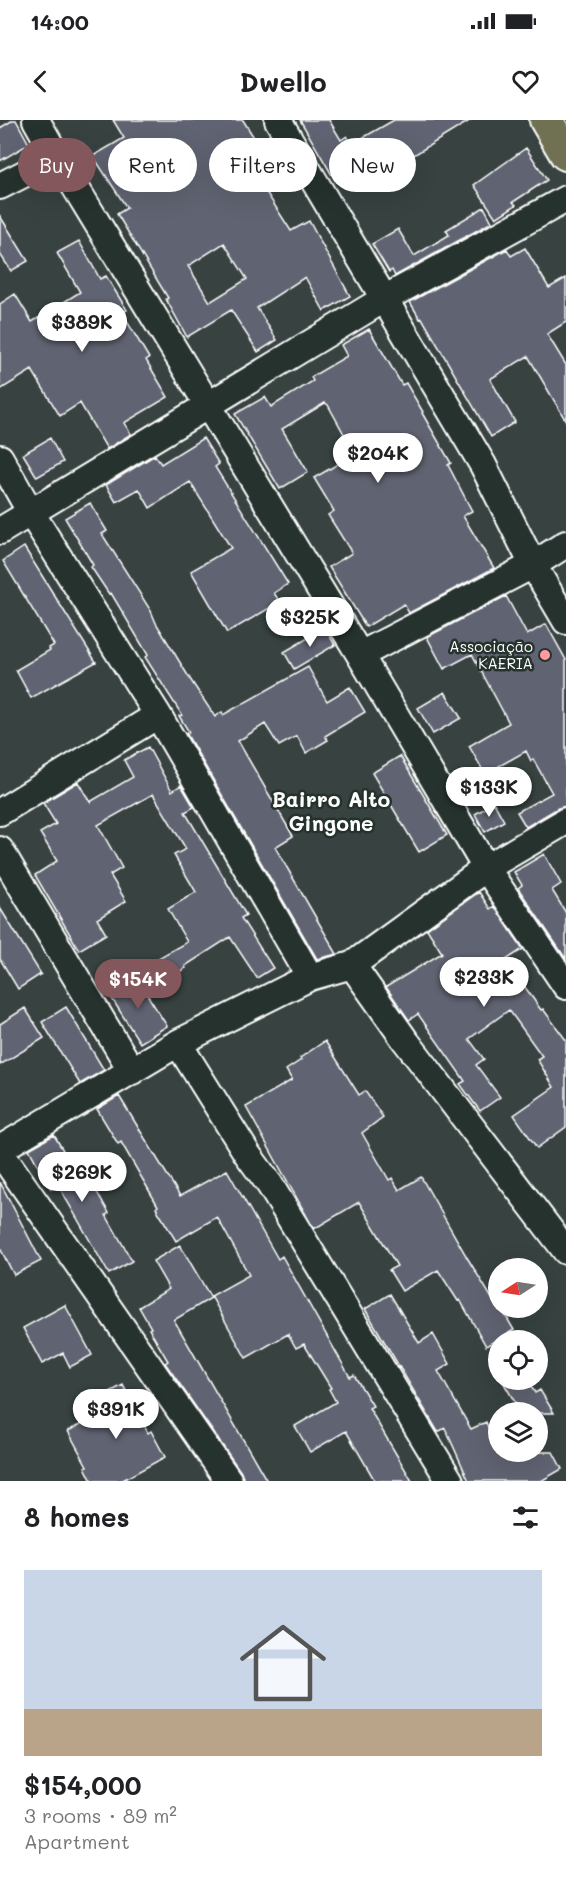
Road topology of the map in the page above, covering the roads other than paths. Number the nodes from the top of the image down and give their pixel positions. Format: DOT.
graph roads {
  1 [pos="36,120"];
  2 [pos="278,120"];
  3 [pos="546,120"];
  4 [pos="46,138"];
  5 [pos="566,154"];
  6 [pos="18,177"];
  7 [pos="0,186"];
  8 [pos="78,192"];
  9 [pos="566,199"];
  10 [pos="384,299"];
  11 [pos="207,405"];
  12 [pos="0,458"];
  13 [pos="31,513"];
  14 [pos="0,531"];
  15 [pos="566,544"];
  16 [pos="533,565"];
  17 [pos="566,621"];
  18 [pos="360,655"];
  19 [pos="158,715"];
  20 [pos="0,812"];
  21 [pos="566,821"];
  22 [pos="0,850"];
  23 [pos="486,868"];
  24 [pos="352,964"];
  25 [pos="310,977"];
  26 [pos="566,986"];
  27 [pos="178,1043"];
  28 [pos="132,1071"];
  29 [pos="0,1151"];
  30 [pos="566,1251"];
  31 [pos="229,1481"];
  32 [pos="450,1481"];
  1 -- 4 [label="street"];
  2 -- 10 [label="street"];
  3 -- 5 [label="main road"];
  6 -- 7 [label="street"];
  8 -- 11 [label="street"];
  9 -- 10 [label="street"];
  10 -- 11 [label="street"];
  10 -- 16 [label="street"];
  11 -- 13 [label="street"];
  11 -- 18 [label="street"];
  12 -- 13 [label="street"];
  13 -- 14 [label="street"];
  13 -- 19 [label="street"];
  15 -- 16 [label="street"];
  16 -- 17 [label="street"];
  16 -- 18 [label="street"];
  18 -- 23 [label="street"];
  19 -- 20 [label="street"];
  19 -- 25 [label="street"];
  21 -- 23 [label="street"];
  22 -- 28 [label="street"];
  23 -- 24 [label="street"];
  23 -- 26 [label="street"];
  24 -- 25 [label="street"];
  24 -- 30 [label="street"];
  25 -- 27 [label="street"];
  27 -- 28 [label="street"];
  27 -- 32 [label="street"];
  28 -- 29 [label="street"];
  29 -- 31 [label="street"];
}
